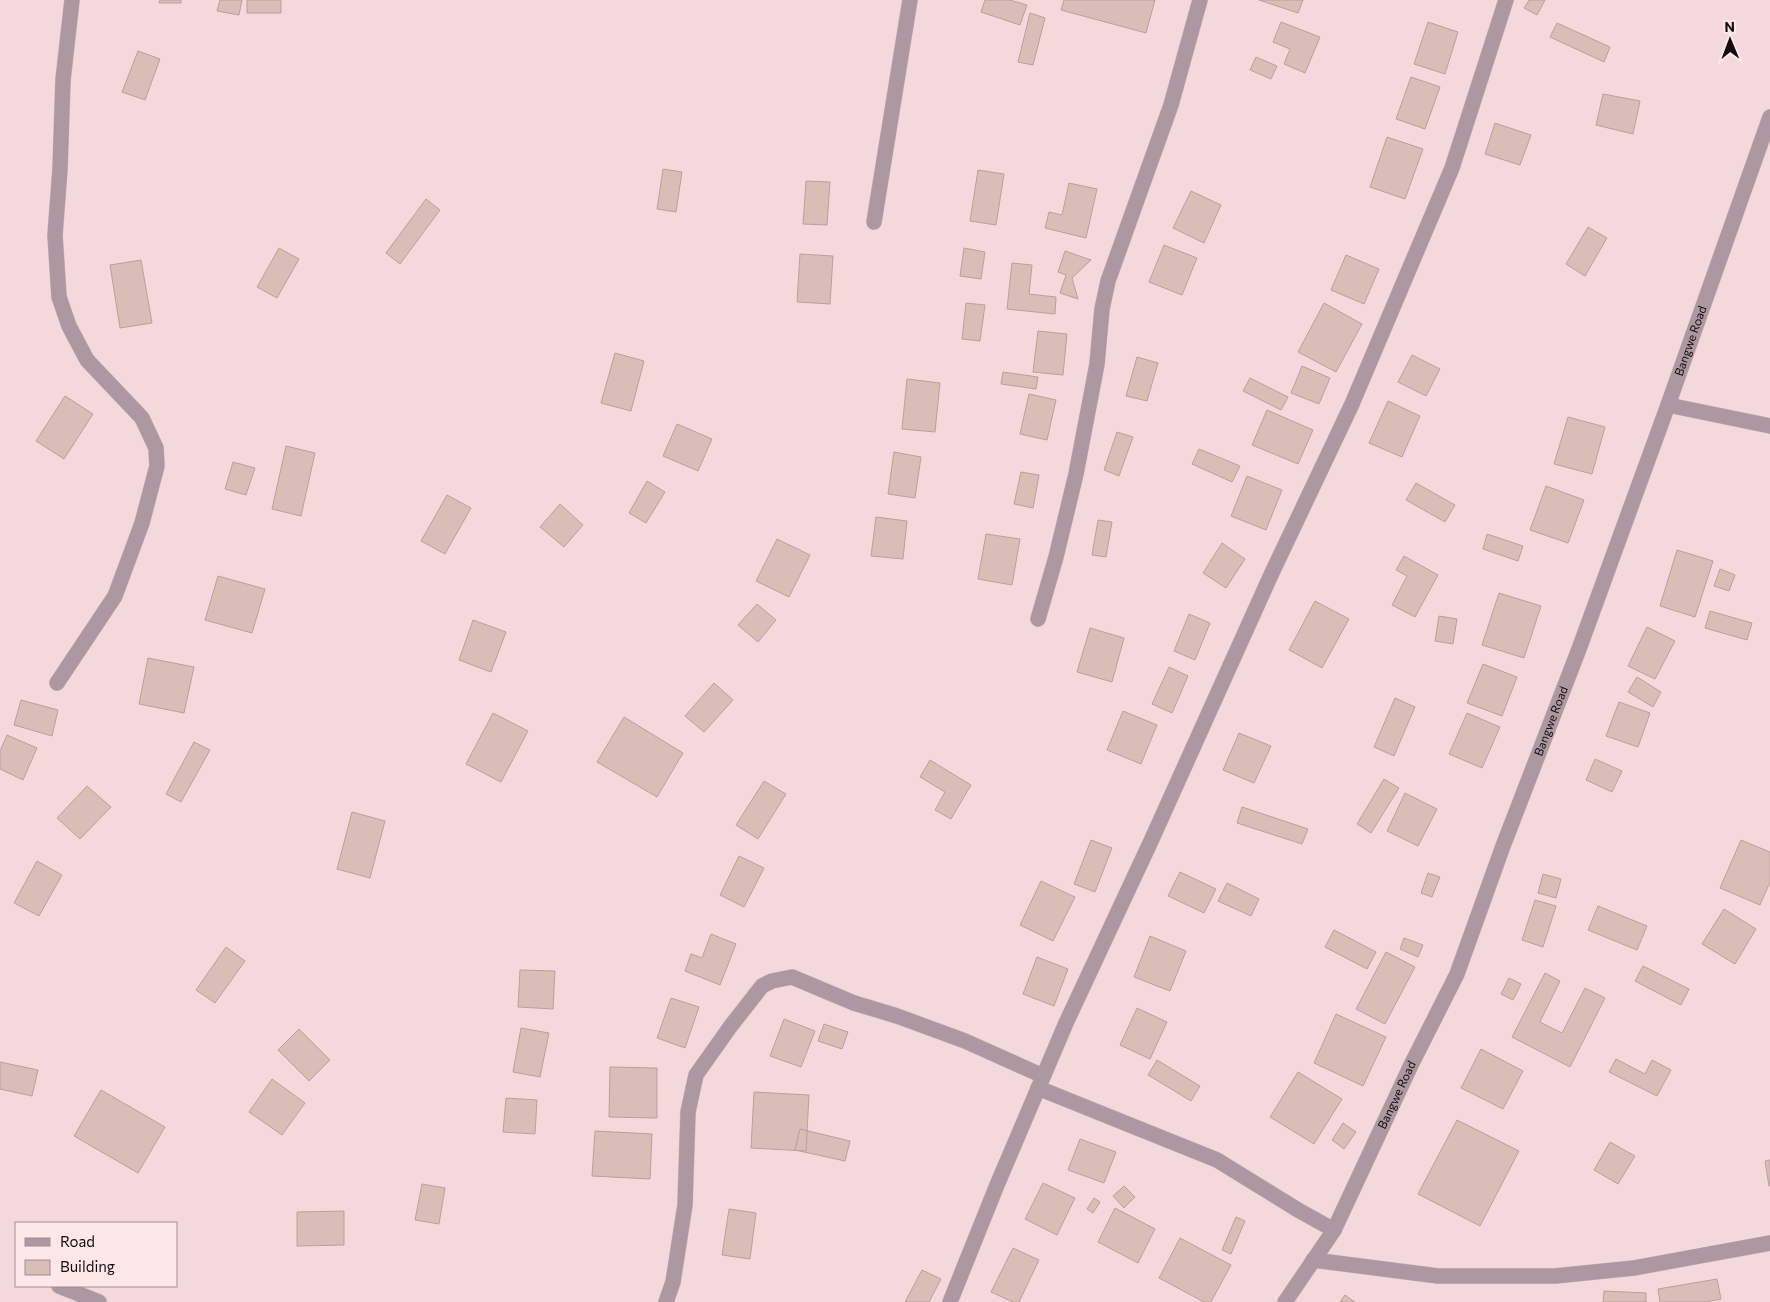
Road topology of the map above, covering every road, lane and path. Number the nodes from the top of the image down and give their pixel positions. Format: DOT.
graph roads {
  1 [pos="72,0"];
  2 [pos="910,0"];
  3 [pos="1200,0"];
  4 [pos="1506,0"];
  5 [pos="1770,117"];
  6 [pos="874,222"];
  7 [pos="1668,405"];
  8 [pos="1770,426"];
  9 [pos="1038,619"];
  10 [pos="57,683"];
  11 [pos="1041,1082"];
  12 [pos="1334,1230"];
  13 [pos="1770,1243"];
  14 [pos="1313,1260"];
  15 [pos="62,1287"];
  16 [pos="100,1302"];
  17 [pos="666,1302"];
  18 [pos="950,1302"];
  19 [pos="1285,1302"];
  1 -- 10 [label="street"];
  2 -- 6 [label="street"];
  3 -- 9 [label="street"];
  4 -- 11 [label="street"];
  5 -- 7 [label="street, Bangwe Road"];
  7 -- 8 [label="street"];
  7 -- 12 [label="street, Bangwe Road"];
  11 -- 12 [label="street"];
  11 -- 17 [label="street"];
  11 -- 18 [label="street"];
  12 -- 14 [label="street, Bangwe Road"];
  13 -- 14 [label="street"];
  14 -- 19 [label="street, Bangwe Road"];
  15 -- 16 [label="street"];
}
